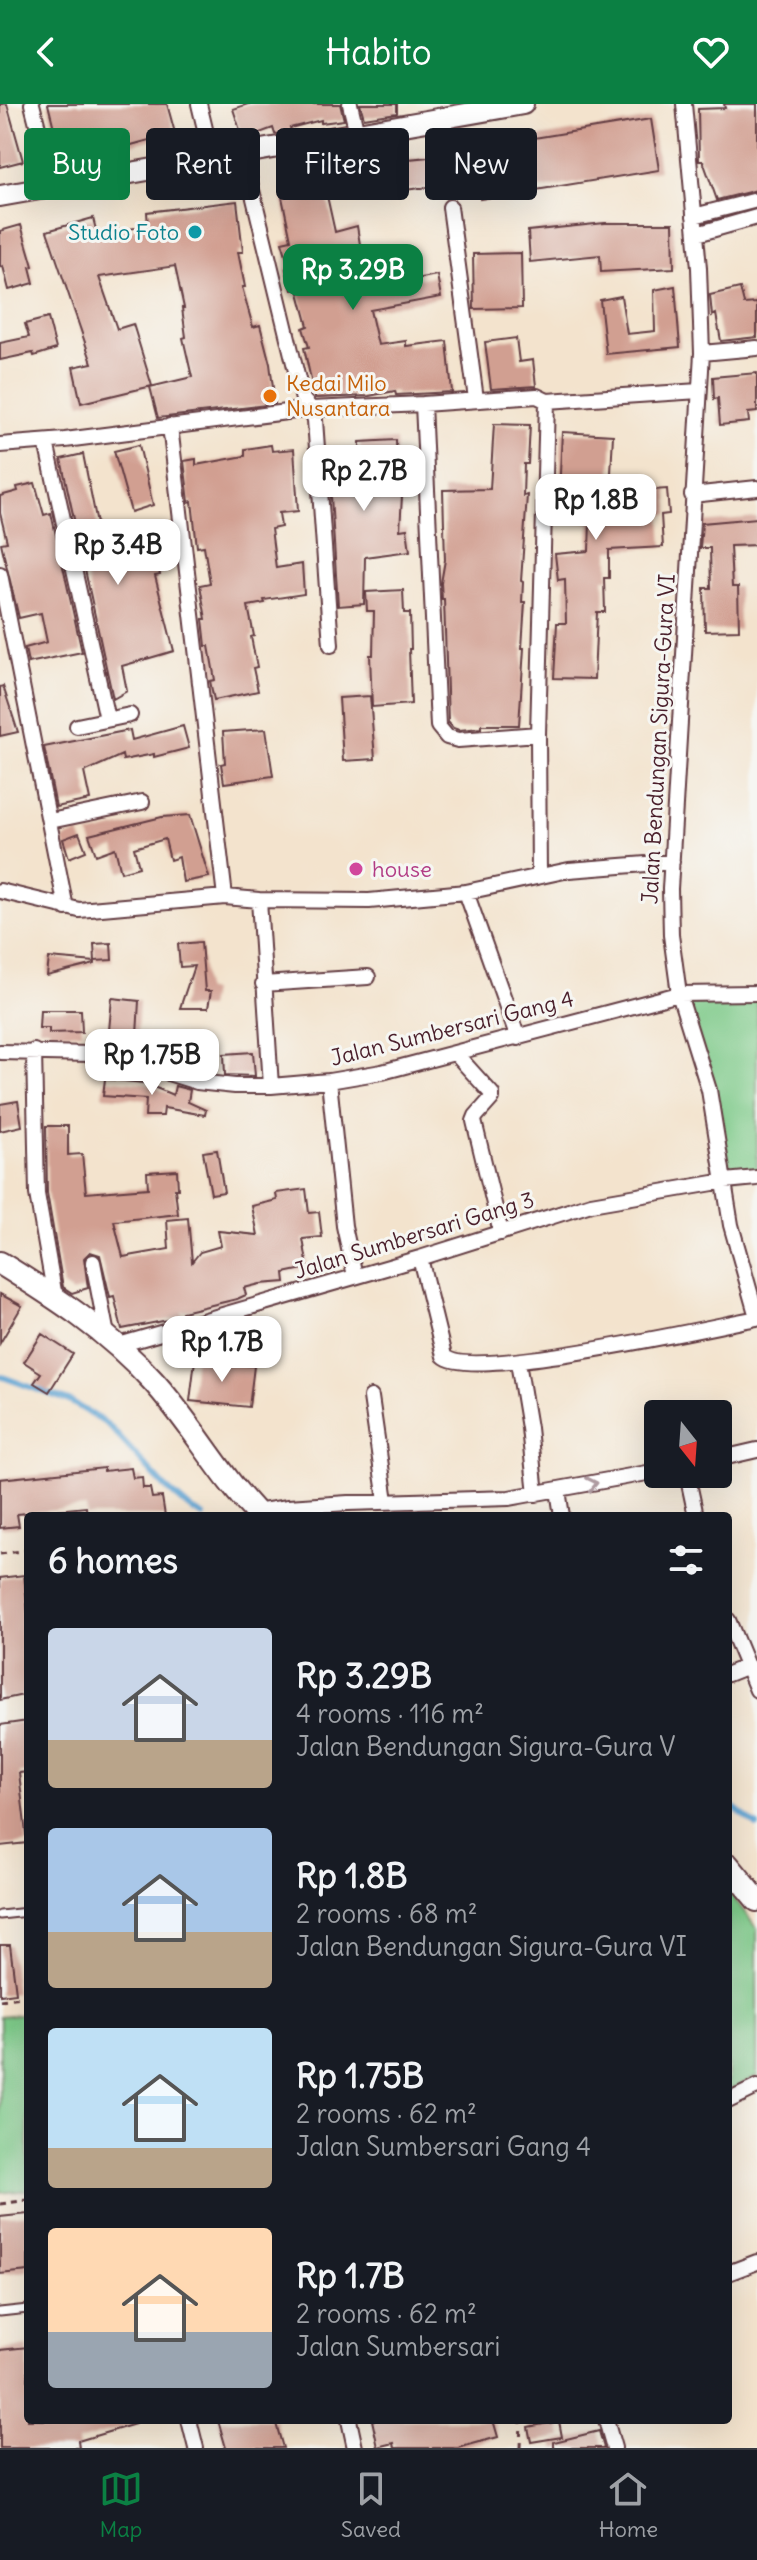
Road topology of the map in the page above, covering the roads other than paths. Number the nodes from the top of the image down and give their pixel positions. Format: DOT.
graph roads {
  1 [pos="32,104"];
  2 [pos="199,104"];
  3 [pos="350,104"];
  4 [pos="523,104"];
  5 [pos="684,104"];
  6 [pos="38,128"];
  7 [pos="205,128"];
  8 [pos="356,128"];
  9 [pos="386,128"];
  10 [pos="24,192"];
  11 [pos="0,196"];
  12 [pos="254,200"];
  13 [pos="757,200"];
  14 [pos="450,207"];
  15 [pos="694,216"];
  16 [pos="757,217"];
  17 [pos="697,234"];
  18 [pos="757,348"];
  19 [pos="702,353"];
  20 [pos="699,391"];
  21 [pos="476,399"];
  22 [pos="547,401"];
  23 [pos="423,404"];
  24 [pos="311,409"];
  25 [pos="170,426"];
  26 [pos="1,441"];
  27 [pos="46,442"];
  28 [pos="757,488"];
  29 [pos="692,495"];
  30 [pos="0,574"];
  31 [pos="331,645"];
  32 [pos="130,715"];
  33 [pos="107,719"];
  34 [pos="77,726"];
  35 [pos="538,734"];
  36 [pos="142,802"];
  37 [pos="50,821"];
  38 [pos="672,862"];
  39 [pos="539,875"];
  40 [pos="0,891"];
  41 [pos="466,892"];
  42 [pos="225,897"];
  43 [pos="259,900"];
  44 [pos="66,908"];
  45 [pos="368,977"];
  46 [pos="263,984"];
  47 [pos="757,993"];
  48 [pos="679,994"];
  49 [pos="518,1038"];
  50 [pos="34,1051"];
  51 [pos="0,1052"];
  52 [pos="455,1053"];
  53 [pos="329,1081"];
  54 [pos="271,1086"];
  55 [pos="757,1178"];
  56 [pos="725,1181"];
  57 [pos="501,1233"];
  58 [pos="420,1258"];
  59 [pos="93,1262"];
  60 [pos="0,1263"];
  61 [pos="355,1276"];
  62 [pos="55,1297"];
  63 [pos="757,1318"];
  64 [pos="113,1340"];
  65 [pos="518,1362"];
  66 [pos="371,1397"];
  67 [pos="757,1450"];
  68 [pos="732,1456"];
  69 [pos="644,1474"];
  70 [pos="690,1488"];
  71 [pos="558,1490"];
  72 [pos="536,1494"];
  73 [pos="386,1501"];
  74 [pos="258,1512"];
  75 [pos="270,1512"];
  76 [pos="561,1512"];
  77 [pos="695,1512"];
  78 [pos="732,1629"];
  79 [pos="748,1666"];
  80 [pos="732,1672"];
  81 [pos="757,1690"];
  82 [pos="732,1870"];
  83 [pos="757,1900"];
  84 [pos="24,1912"];
  85 [pos="0,1915"];
  86 [pos="757,2087"];
  87 [pos="732,2099"];
  88 [pos="757,2262"];
  89 [pos="732,2271"];
  90 [pos="24,2309"];
  91 [pos="0,2312"];
  92 [pos="190,2424"];
  93 [pos="350,2424"];
  94 [pos="607,2424"];
  95 [pos="196,2448"];
  96 [pos="355,2448"];
  97 [pos="614,2448"];
  1 -- 6 [label="street"];
  2 -- 7 [label="street"];
  3 -- 8 [label="street"];
  4 -- 9 [label="main road"];
  5 -- 15 [label="street, Jalan Bendungan Sigura-Gura VI"];
  10 -- 11 [label="main road"];
  12 -- 24 [label="street"];
  13 -- 15 [label="street"];
  14 -- 21 [label="street"];
  15 -- 17 [label="street, Jalan Bendungan Sigura-Gura VI"];
  16 -- 17 [label="street"];
  17 -- 19 [label="street, Jalan Bendungan Sigura-Gura VI"];
  18 -- 19 [label="street"];
  19 -- 20 [label="street, Jalan Bendungan Sigura-Gura VI"];
  20 -- 22 [label="street"];
  20 -- 29 [label="street, Jalan Bendungan Sigura-Gura VI"];
  21 -- 22 [label="street"];
  21 -- 23 [label="street"];
  22 -- 35 [label="street"];
  23 -- 24 [label="street"];
  23 -- 35 [label="street"];
  24 -- 25 [label="street"];
  24 -- 31 [label="street"];
  25 -- 27 [label="street"];
  25 -- 42 [label="street"];
  26 -- 27 [label="street"];
  27 -- 33 [label="street"];
  28 -- 29 [label="street"];
  29 -- 38 [label="street, Jalan Bendungan Sigura-Gura VI"];
  30 -- 37 [label="street"];
  32 -- 33 [label="street"];
  33 -- 34 [label="street"];
  35 -- 39 [label="street"];
  36 -- 37 [label="street"];
  37 -- 44 [label="street"];
  38 -- 39 [label="street"];
  38 -- 48 [label="street, Jalan Bendungan Sigura-Gura VI"];
  39 -- 41 [label="street"];
  40 -- 44 [label="street"];
  41 -- 43 [label="street"];
  41 -- 49 [label="street"];
  42 -- 43 [label="street"];
  42 -- 44 [label="street"];
  43 -- 46 [label="street"];
  45 -- 46 [label="street"];
  46 -- 54 [label="street"];
  47 -- 48 [label="street, Jalan Sumbersari Gang 4"];
  48 -- 49 [label="street, Jalan Sumbersari Gang 4"];
  48 -- 56 [label="street, Jalan Bendungan Sigura-Gura VI"];
  49 -- 52 [label="street, Jalan Sumbersari Gang 4"];
  50 -- 51 [label="street, Jalan Sumbersari Gang 4"];
  50 -- 54 [label="street, Jalan Sumbersari Gang 4"];
  50 -- 62 [label="street"];
  52 -- 53 [label="street, Jalan Sumbersari Gang 4"];
  52 -- 57 [label="street"];
  53 -- 54 [label="street, Jalan Sumbersari Gang 4"];
  53 -- 61 [label="street"];
  55 -- 56 [label="street, Jalan Sumbersari Gang 3"];
  56 -- 57 [label="street, Jalan Sumbersari Gang 3"];
  56 -- 63 [label="street"];
  57 -- 58 [label="street, Jalan Sumbersari Gang 3"];
  58 -- 61 [label="street, Jalan Sumbersari Gang 3"];
  58 -- 65 [label="street"];
  59 -- 64 [label="street"];
  60 -- 62 [label="main road"];
  61 -- 64 [label="street, Jalan Sumbersari Gang 3"];
  62 -- 64 [label="main road"];
  63 -- 65 [label="street"];
  64 -- 74 [label="main road"];
  65 -- 72 [label="street"];
  66 -- 73 [label="street"];
  67 -- 68 [label="street"];
  71 -- 69 [label="street, one-way"];
  70 -- 77 [label="street"];
  71 -- 72 [label="street"];
  71 -- 76 [label="street"];
  72 -- 73 [label="street"];
  73 -- 75 [label="street"];
  78 -- 79 [label="street"];
  79 -- 80 [label="street"];
  79 -- 81 [label="street"];
  82 -- 83 [label="main road"];
  84 -- 85 [label="lane"];
  86 -- 87 [label="street"];
  88 -- 89 [label="street"];
  90 -- 91 [label="lane"];
  92 -- 95 [label="street"];
  93 -- 96 [label="street"];
  94 -- 97 [label="street"];
}
